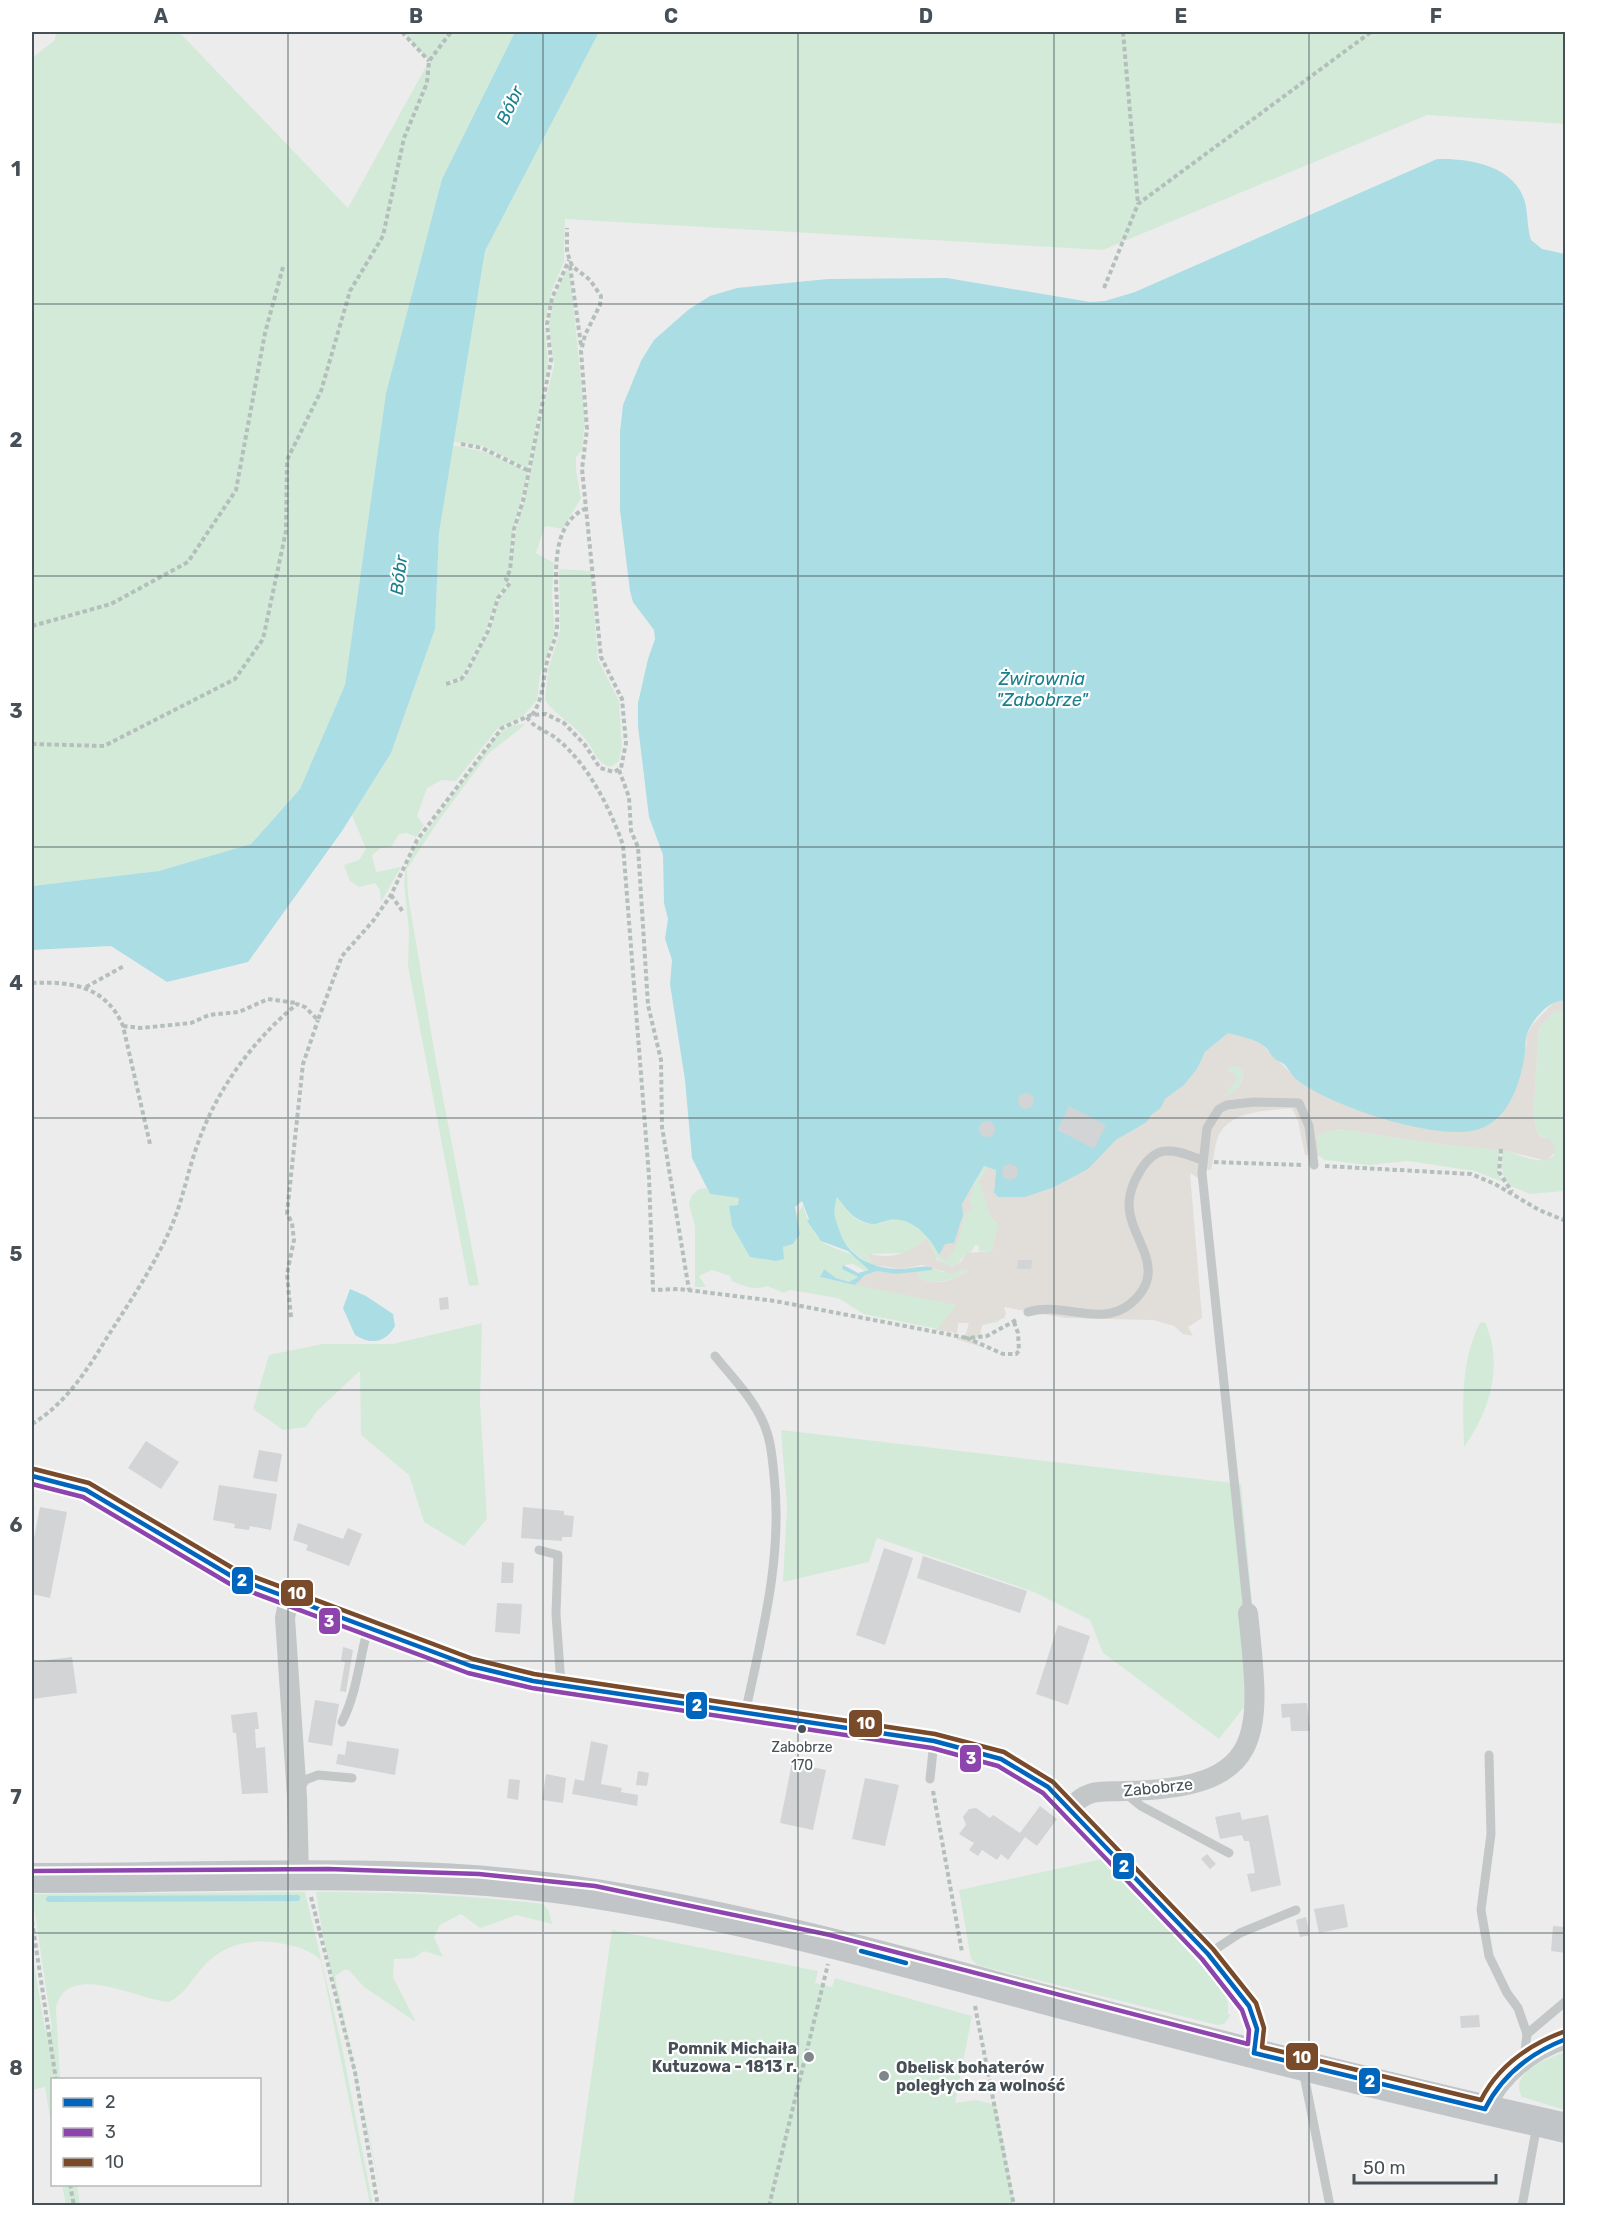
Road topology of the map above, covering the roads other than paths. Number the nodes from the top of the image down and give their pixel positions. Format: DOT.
graph roads {
  1 [pos="1202,1160"];
  2 [pos="1314,1165"];
  3 [pos="1028,1312"];
  4 [pos="714,1356"];
  5 [pos="32,1476"];
  6 [pos="539,1550"];
  7 [pos="289,1598"];
  8 [pos="1248,1613"];
  9 [pos="368,1628"];
  10 [pos="561,1685"];
  11 [pos="745,1714"];
  12 [pos="342,1722"];
  13 [pos="934,1741"];
  14 [pos="1489,1755"];
  15 [pos="351,1778"];
  16 [pos="930,1779"];
  17 [pos="1124,1791"];
  18 [pos="297,1797"];
  19 [pos="1070,1808"];
  20 [pos="1229,1853"];
  21 [pos="302,1875"];
  22 [pos="32,1878"];
  23 [pos="1296,1910"];
  24 [pos="1208,1954"];
  25 [pos="1566,2001"];
  26 [pos="1527,2034"];
  27 [pos="1566,2039"];
  28 [pos="1254,2053"];
  29 [pos="1523,2061"];
  30 [pos="1302,2065"];
  31 [pos="1485,2109"];
  32 [pos="1551,2125"];
  33 [pos="1330,2205"];
  34 [pos="1522,2205"];
  1 -- 2 [label="lane"];
  1 -- 3 [label="lane"];
  1 -- 8 [label="lane"];
  4 -- 11 [label="lane"];
  5 -- 7 [label="street"];
  6 -- 10 [label="lane"];
  7 -- 9 [label="street"];
  7 -- 18 [label="street"];
  8 -- 17 [label="street, Zabobrze"];
  9 -- 10 [label="street"];
  9 -- 12 [label="lane"];
  10 -- 11 [label="street"];
  11 -- 13 [label="street"];
  13 -- 16 [label="lane"];
  13 -- 19 [label="street"];
  14 -- 26 [label="lane"];
  15 -- 18 [label="lane"];
  17 -- 19 [label="street, Zabobrze"];
  17 -- 20 [label="lane"];
  18 -- 21 [label="street"];
  19 -- 24 [label="street"];
  21 -- 22 [label="main road"];
  21 -- 28 [label="main road"];
  23 -- 24 [label="lane"];
  24 -- 28 [label="street"];
  25 -- 26 [label="lane"];
  26 -- 29 [label="lane"];
  27 -- 29 [label="street"];
  28 -- 30 [label="main road"];
  29 -- 31 [label="street"];
  30 -- 31 [label="main road"];
  30 -- 33 [label="lane"];
  31 -- 32 [label="main road"];
  32 -- 34 [label="lane"];
}
